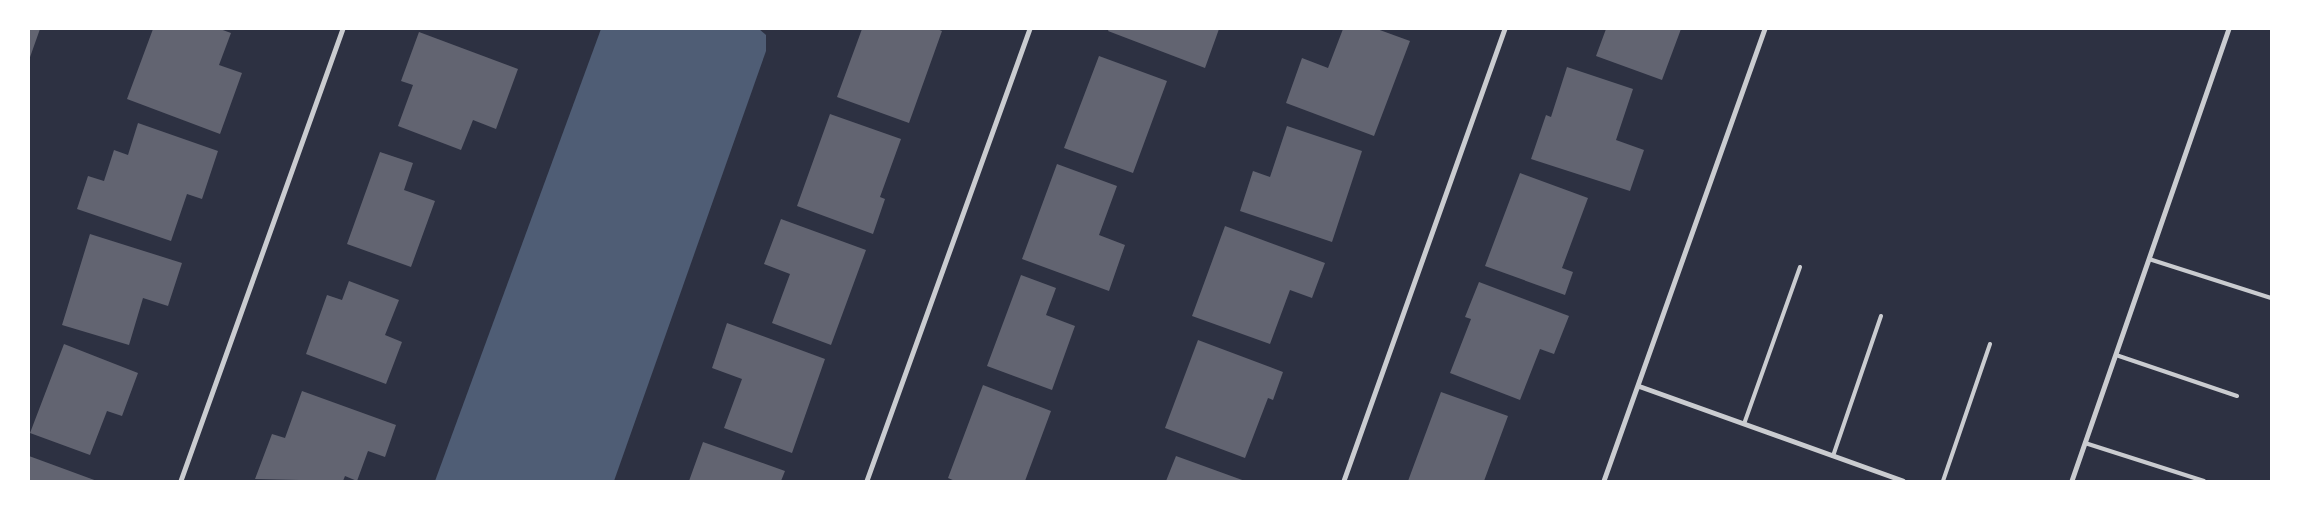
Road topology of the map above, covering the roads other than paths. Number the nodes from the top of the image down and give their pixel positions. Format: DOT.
graph roads {
  1 [pos="343,29"];
  2 [pos="1030,29"];
  3 [pos="1505,29"];
  4 [pos="1765,29"];
  5 [pos="2229,29"];
  6 [pos="2149,259"];
  7 [pos="1800,268"];
  8 [pos="2271,298"];
  9 [pos="1881,316"];
  10 [pos="1990,344"];
  11 [pos="2116,355"];
  12 [pos="1638,386"];
  13 [pos="2237,396"];
  14 [pos="1744,424"];
  15 [pos="2085,442"];
  16 [pos="1832,456"];
  17 [pos="181,481"];
  18 [pos="867,481"];
  19 [pos="1344,481"];
  20 [pos="1604,481"];
  21 [pos="1904,481"];
  22 [pos="1943,481"];
  23 [pos="2072,481"];
  24 [pos="2204,481"];
  1 -- 17 [label="street"];
  2 -- 18 [label="street"];
  3 -- 19 [label="street"];
  4 -- 12 [label="street"];
  5 -- 6 [label="street"];
  6 -- 8 [label="lane"];
  6 -- 11 [label="street"];
  7 -- 14 [label="lane"];
  9 -- 16 [label="lane"];
  10 -- 22 [label="lane"];
  11 -- 13 [label="lane"];
  11 -- 15 [label="street"];
  12 -- 14 [label="street"];
  12 -- 20 [label="street"];
  14 -- 16 [label="street"];
  15 -- 23 [label="street"];
  15 -- 24 [label="lane"];
  16 -- 21 [label="street"];
}
